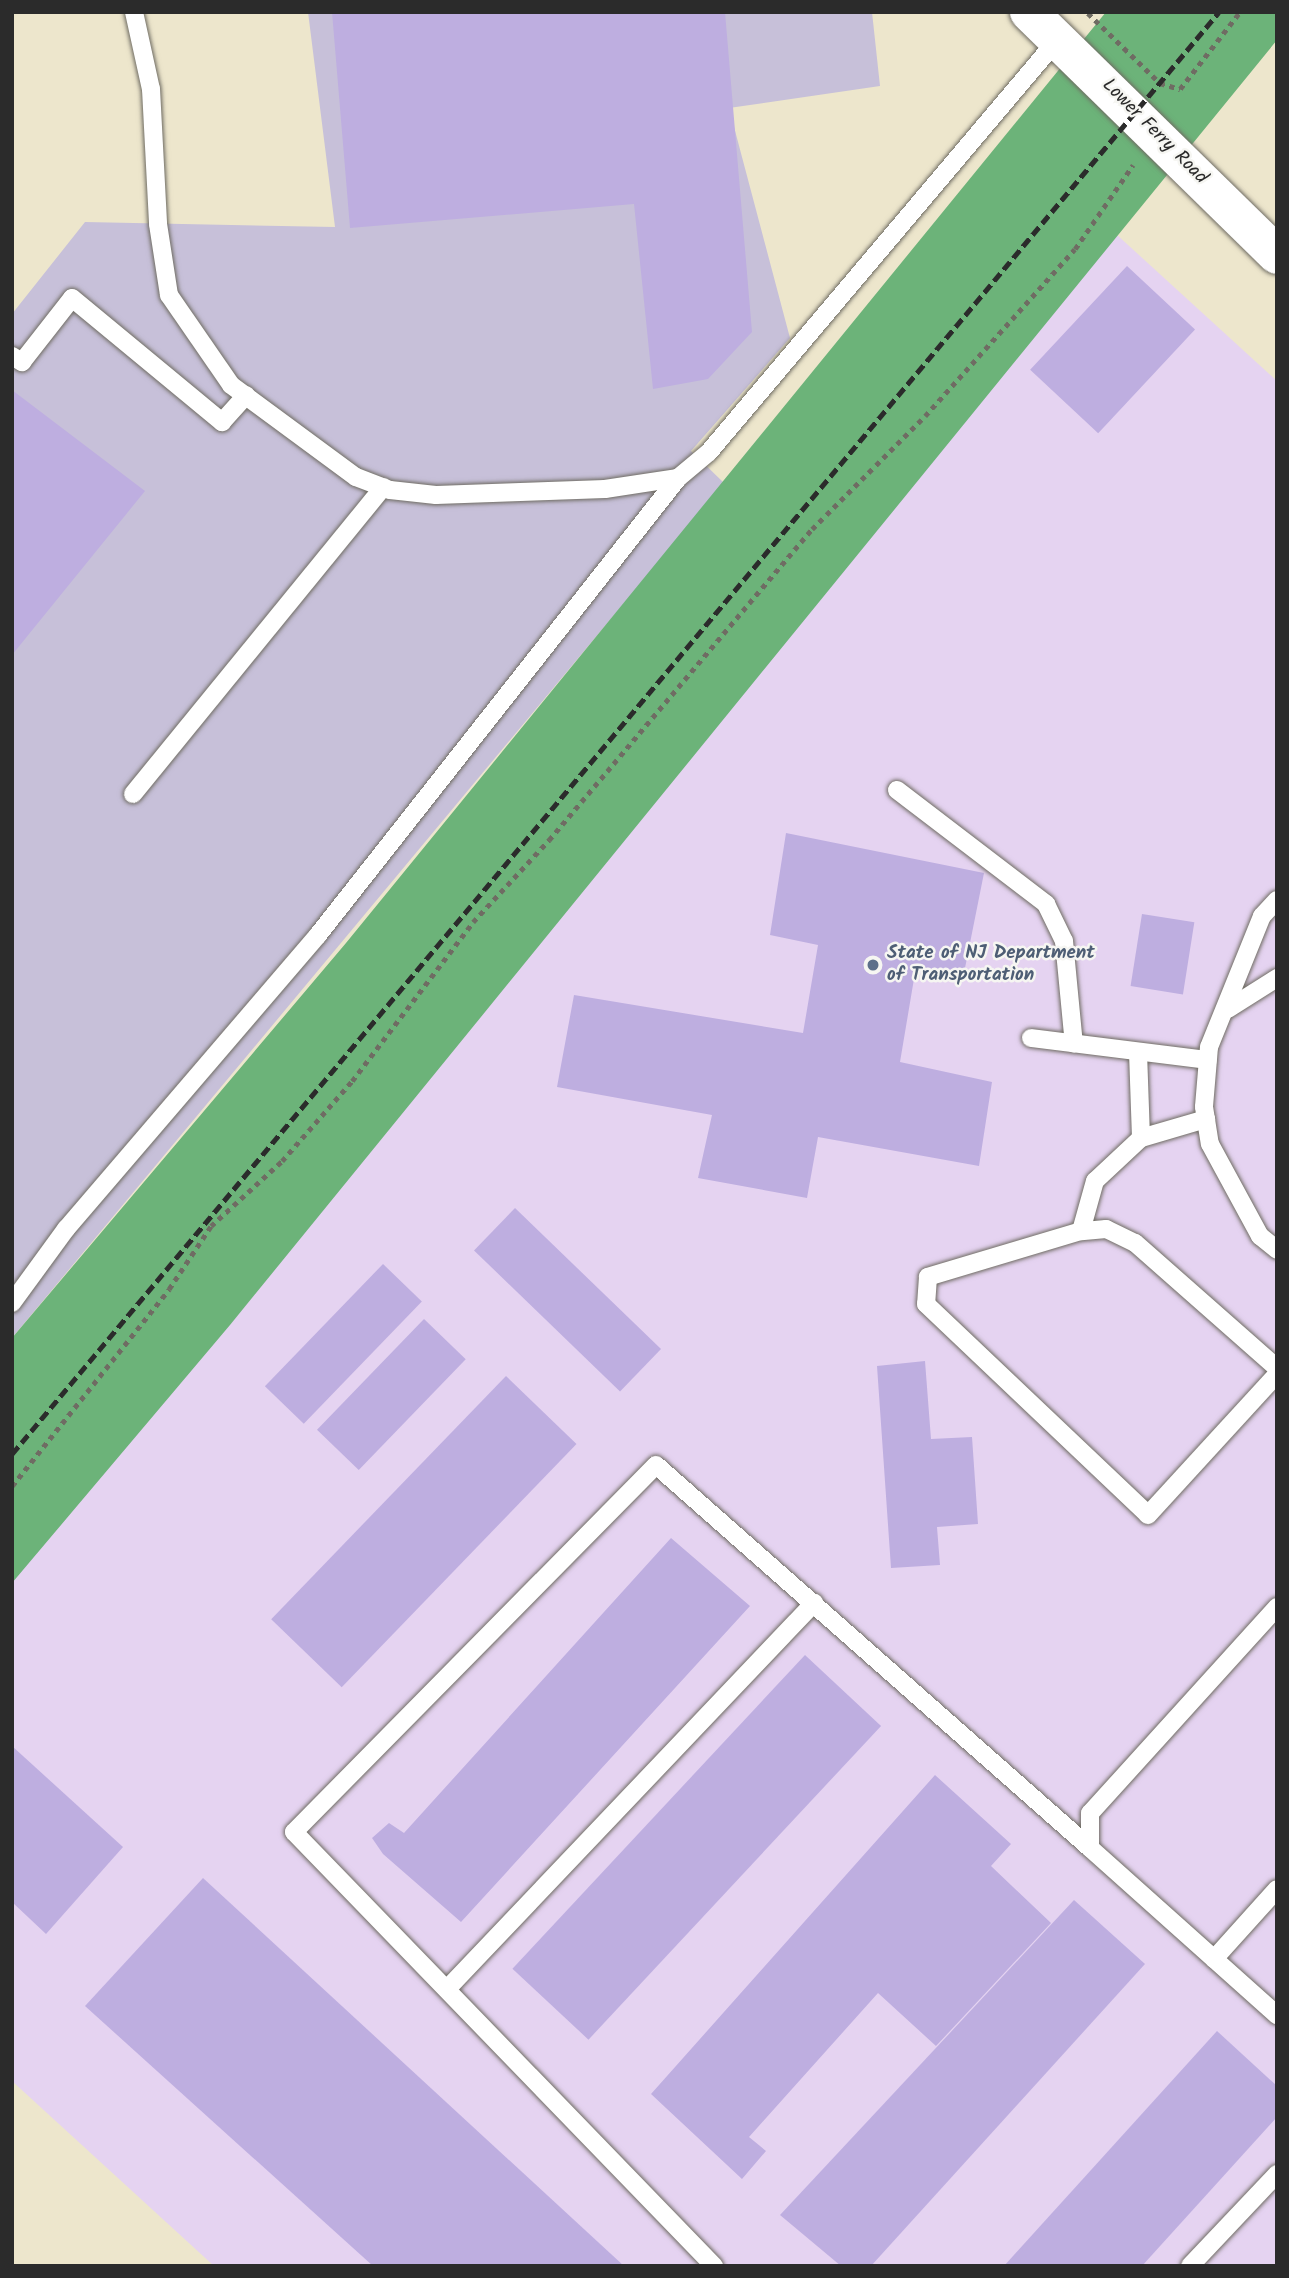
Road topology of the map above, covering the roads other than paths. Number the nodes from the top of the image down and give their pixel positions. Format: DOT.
graph roads {
  1 [pos="134,12"];
  2 [pos="1029,12"];
  3 [pos="1058,40"];
  4 [pos="1277,255"];
  5 [pos="12,356"];
  6 [pos="246,396"];
  7 [pos="678,478"];
  8 [pos="383,487"];
  9 [pos="897,790"];
  10 [pos="133,794"];
  11 [pos="1277,900"];
  12 [pos="1277,978"];
  13 [pos="1228,1009"];
  14 [pos="1031,1038"];
  15 [pos="1074,1044"];
  16 [pos="1138,1052"];
  17 [pos="1208,1060"];
  18 [pos="1206,1119"];
  19 [pos="1141,1138"];
  20 [pos="1081,1230"];
  21 [pos="1277,1251"];
  22 [pos="12,1303"];
  23 [pos="1277,1368"];
  24 [pos="1277,1374"];
  25 [pos="814,1603"];
  26 [pos="1277,1607"];
  27 [pos="1090,1847"];
  28 [pos="1277,1889"];
  29 [pos="1214,1959"];
  30 [pos="447,1990"];
  31 [pos="1277,2015"];
  32 [pos="1277,2174"];
  33 [pos="714,2266"];
  34 [pos="1190,2266"];
  1 -- 6 [label="lane"];
  2 -- 3 [label="street, Lower Ferry Road"];
  3 -- 4 [label="street, Lower Ferry Road"];
  3 -- 7 [label="lane"];
  5 -- 6 [label="lane"];
  6 -- 8 [label="lane"];
  7 -- 8 [label="lane"];
  7 -- 22 [label="lane"];
  8 -- 10 [label="lane"];
  9 -- 15 [label="lane"];
  11 -- 13 [label="lane"];
  12 -- 13 [label="lane"];
  13 -- 17 [label="lane"];
  14 -- 15 [label="lane"];
  15 -- 16 [label="lane"];
  16 -- 17 [label="lane"];
  16 -- 19 [label="lane"];
  17 -- 18 [label="lane"];
  18 -- 19 [label="lane"];
  18 -- 21 [label="lane"];
  19 -- 20 [label="lane"];
  20 -- 23 [label="lane"];
  20 -- 24 [label="lane"];
  25 -- 27 [label="lane"];
  25 -- 30 [label="lane"];
  25 -- 30 [label="lane"];
  26 -- 27 [label="lane"];
  27 -- 29 [label="lane"];
  28 -- 29 [label="lane"];
  29 -- 31 [label="lane"];
  30 -- 33 [label="lane"];
  32 -- 34 [label="lane"];
}
